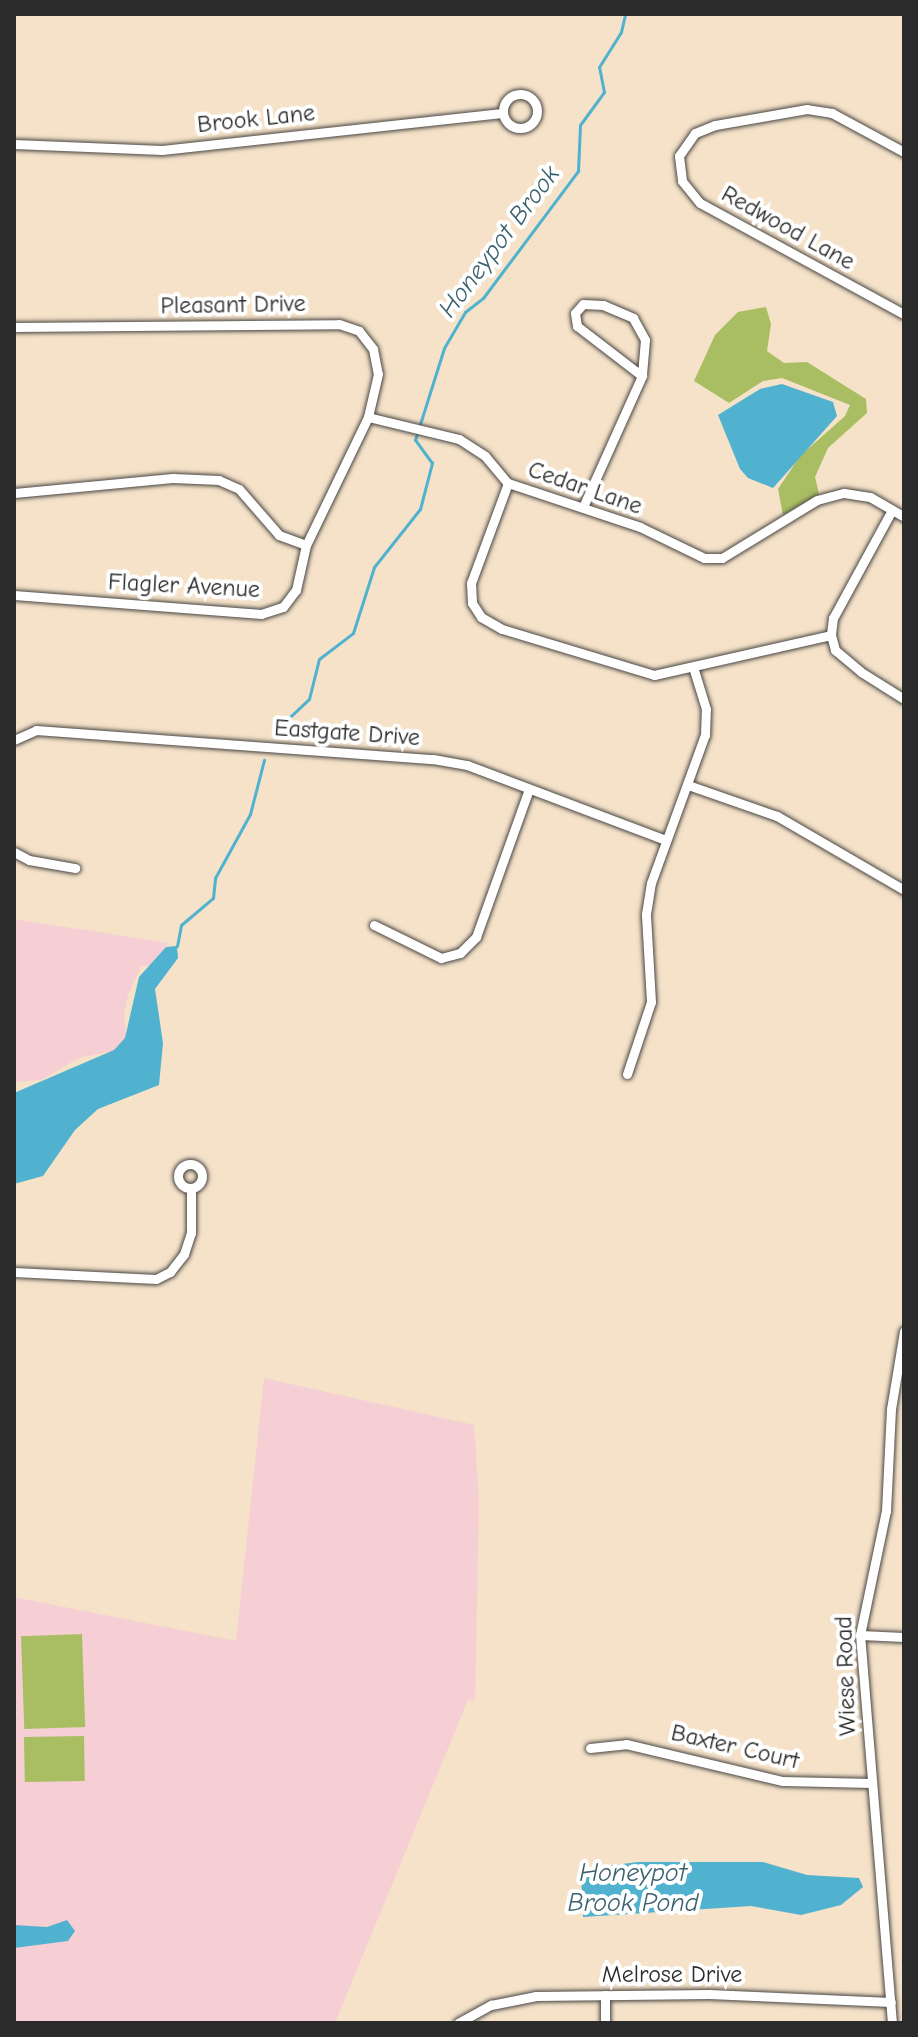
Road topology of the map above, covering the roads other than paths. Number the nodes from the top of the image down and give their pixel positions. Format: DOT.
graph roads {
  1 [pos="502,113"];
  2 [pos="14,144"];
  3 [pos="904,152"];
  4 [pos="904,314"];
  5 [pos="14,327"];
  6 [pos="642,376"];
  7 [pos="368,417"];
  8 [pos="508,483"];
  9 [pos="14,493"];
  10 [pos="583,507"];
  11 [pos="892,510"];
  12 [pos="904,517"];
  13 [pos="306,545"];
  14 [pos="14,595"];
  15 [pos="831,635"];
  16 [pos="694,670"];
  17 [pos="904,699"];
  18 [pos="14,740"];
  19 [pos="688,785"];
  20 [pos="529,789"];
  21 [pos="666,840"];
  22 [pos="14,852"];
  23 [pos="75,868"];
  24 [pos="904,890"];
  25 [pos="374,925"];
  26 [pos="627,1074"];
  27 [pos="191,1188"];
  28 [pos="14,1272"];
  29 [pos="904,1331"];
  30 [pos="860,1635"];
  31 [pos="904,1637"];
  32 [pos="590,1748"];
  33 [pos="872,1783"];
  34 [pos="605,1995"];
  35 [pos="891,2002"];
  36 [pos="458,2023"];
  37 [pos="605,2023"];
  38 [pos="892,2023"];
  1 -- 2 [label="street, Brook Lane"];
  3 -- 4 [label="street, Redwood Lane"];
  5 -- 7 [label="street, Pleasant Drive"];
  6 -- 6 [label="street"];
  6 -- 10 [label="street"];
  7 -- 8 [label="street, Cedar Lane"];
  7 -- 13 [label="street"];
  8 -- 10 [label="street, Cedar Lane"];
  8 -- 16 [label="street"];
  9 -- 13 [label="street"];
  10 -- 11 [label="street, Cedar Lane"];
  11 -- 12 [label="street, Cedar Lane"];
  11 -- 15 [label="street"];
  13 -- 14 [label="street, Flagler Avenue"];
  15 -- 16 [label="street"];
  15 -- 17 [label="street"];
  16 -- 19 [label="street"];
  18 -- 20 [label="street, Eastgate Drive"];
  19 -- 21 [label="street"];
  19 -- 24 [label="street"];
  20 -- 21 [label="street, Eastgate Drive"];
  20 -- 25 [label="street"];
  21 -- 26 [label="street"];
  22 -- 23 [label="street"];
  27 -- 28 [label="street"];
  29 -- 30 [label="street, Wiese Road"];
  30 -- 31 [label="street"];
  30 -- 33 [label="street, Wiese Road"];
  32 -- 33 [label="street, Baxter Court"];
  33 -- 35 [label="street, Wiese Road"];
  34 -- 35 [label="street, Melrose Drive"];
  34 -- 36 [label="street, Melrose Drive"];
  34 -- 37 [label="street"];
  35 -- 38 [label="street, Wiese Road"];
}
